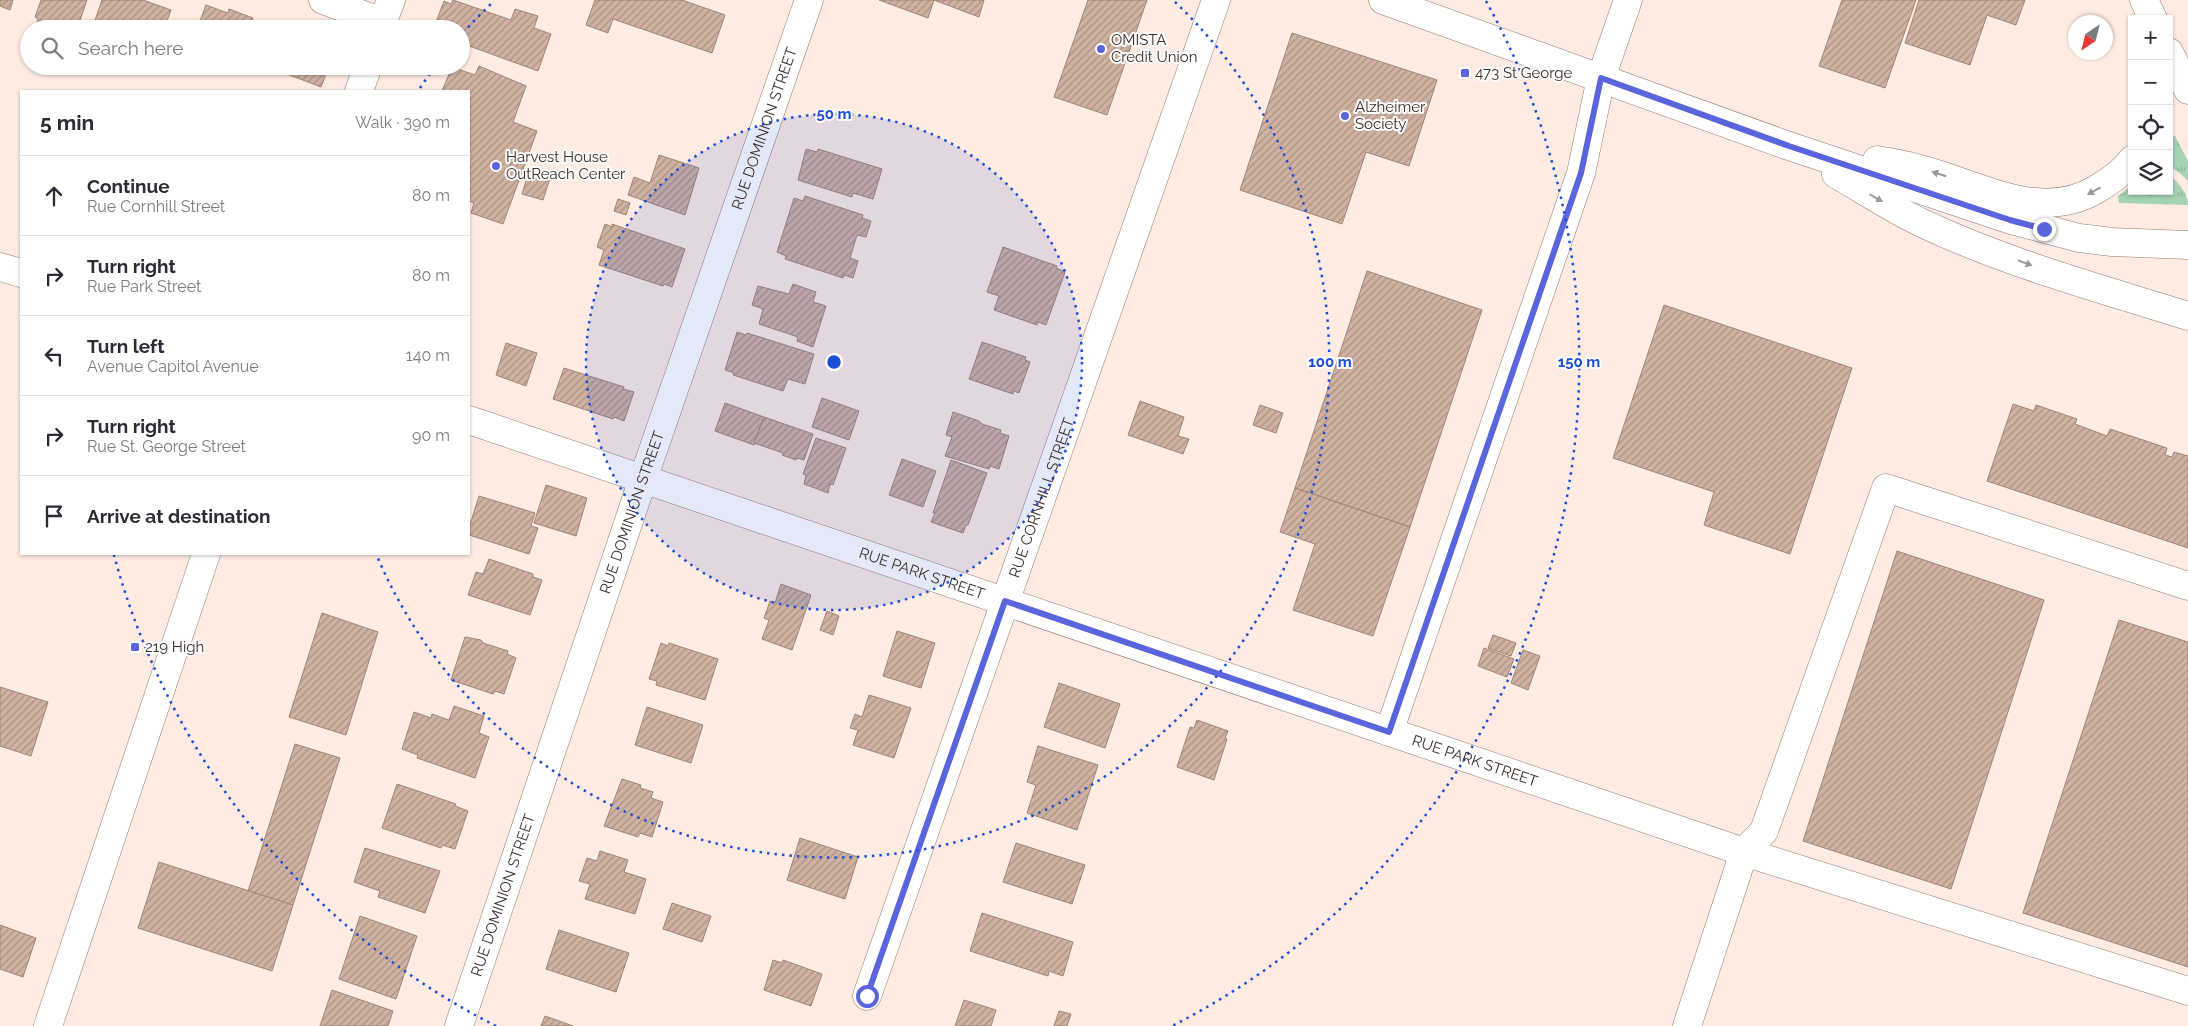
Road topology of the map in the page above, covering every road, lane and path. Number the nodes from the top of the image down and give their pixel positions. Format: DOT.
graph roads {
  1 [pos="324,0"];
  2 [pos="809,0"];
  3 [pos="1216,0"];
  4 [pos="1383,0"];
  5 [pos="1628,0"];
  6 [pos="2130,0"];
  7 [pos="2144,0"];
  8 [pos="2135,15"];
  9 [pos="2151,15"];
  10 [pos="384,17"];
  11 [pos="2173,60"];
  12 [pos="365,75"];
  13 [pos="1601,78"];
  14 [pos="359,90"];
  15 [pos="2188,90"];
  16 [pos="1789,146"];
  17 [pos="2128,164"];
  18 [pos="2188,245"];
  19 [pos="0,267"];
  20 [pos="20,273"];
  21 [pos="2188,316"];
  22 [pos="470,420"];
  23 [pos="642,479"];
  24 [pos="206,555"];
  25 [pos="2188,586"];
  26 [pos="1005,601"];
  27 [pos="1389,732"];
  28 [pos="1744,852"];
  29 [pos="2188,991"];
  30 [pos="867,996"];
  31 [pos="48,1026"];
  32 [pos="459,1026"];
  33 [pos="1687,1026"];
  1 -- 10 [label="street"];
  2 -- 23 [label="street, RUE DOMINION STREET"];
  3 -- 26 [label="street, RUE CORNHILL STREET"];
  4 -- 13 [label="street"];
  5 -- 13 [label="street"];
  6 -- 8 [label="street"];
  7 -- 9 [label="street"];
  11 -- 15 [label="street"];
  12 -- 14 [label="street"];
  13 -- 16 [label="street"];
  13 -- 27 [label="street"];
  17 -- 16 [label="street, one-way"];
  16 -- 18 [label="street"];
  16 -- 21 [label="street, one-way"];
  19 -- 20 [label="street"];
  22 -- 23 [label="street, RUE PARK STREET"];
  23 -- 26 [label="street, RUE PARK STREET"];
  23 -- 32 [label="street, RUE DOMINION STREET"];
  24 -- 31 [label="street"];
  25 -- 28 [label="street"];
  26 -- 27 [label="street, RUE PARK STREET"];
  26 -- 30 [label="street, RUE CORNHILL STREET"];
  27 -- 28 [label="street, RUE PARK STREET"];
  28 -- 29 [label="street, RUE PARK STREET"];
  28 -- 33 [label="street"];
}
